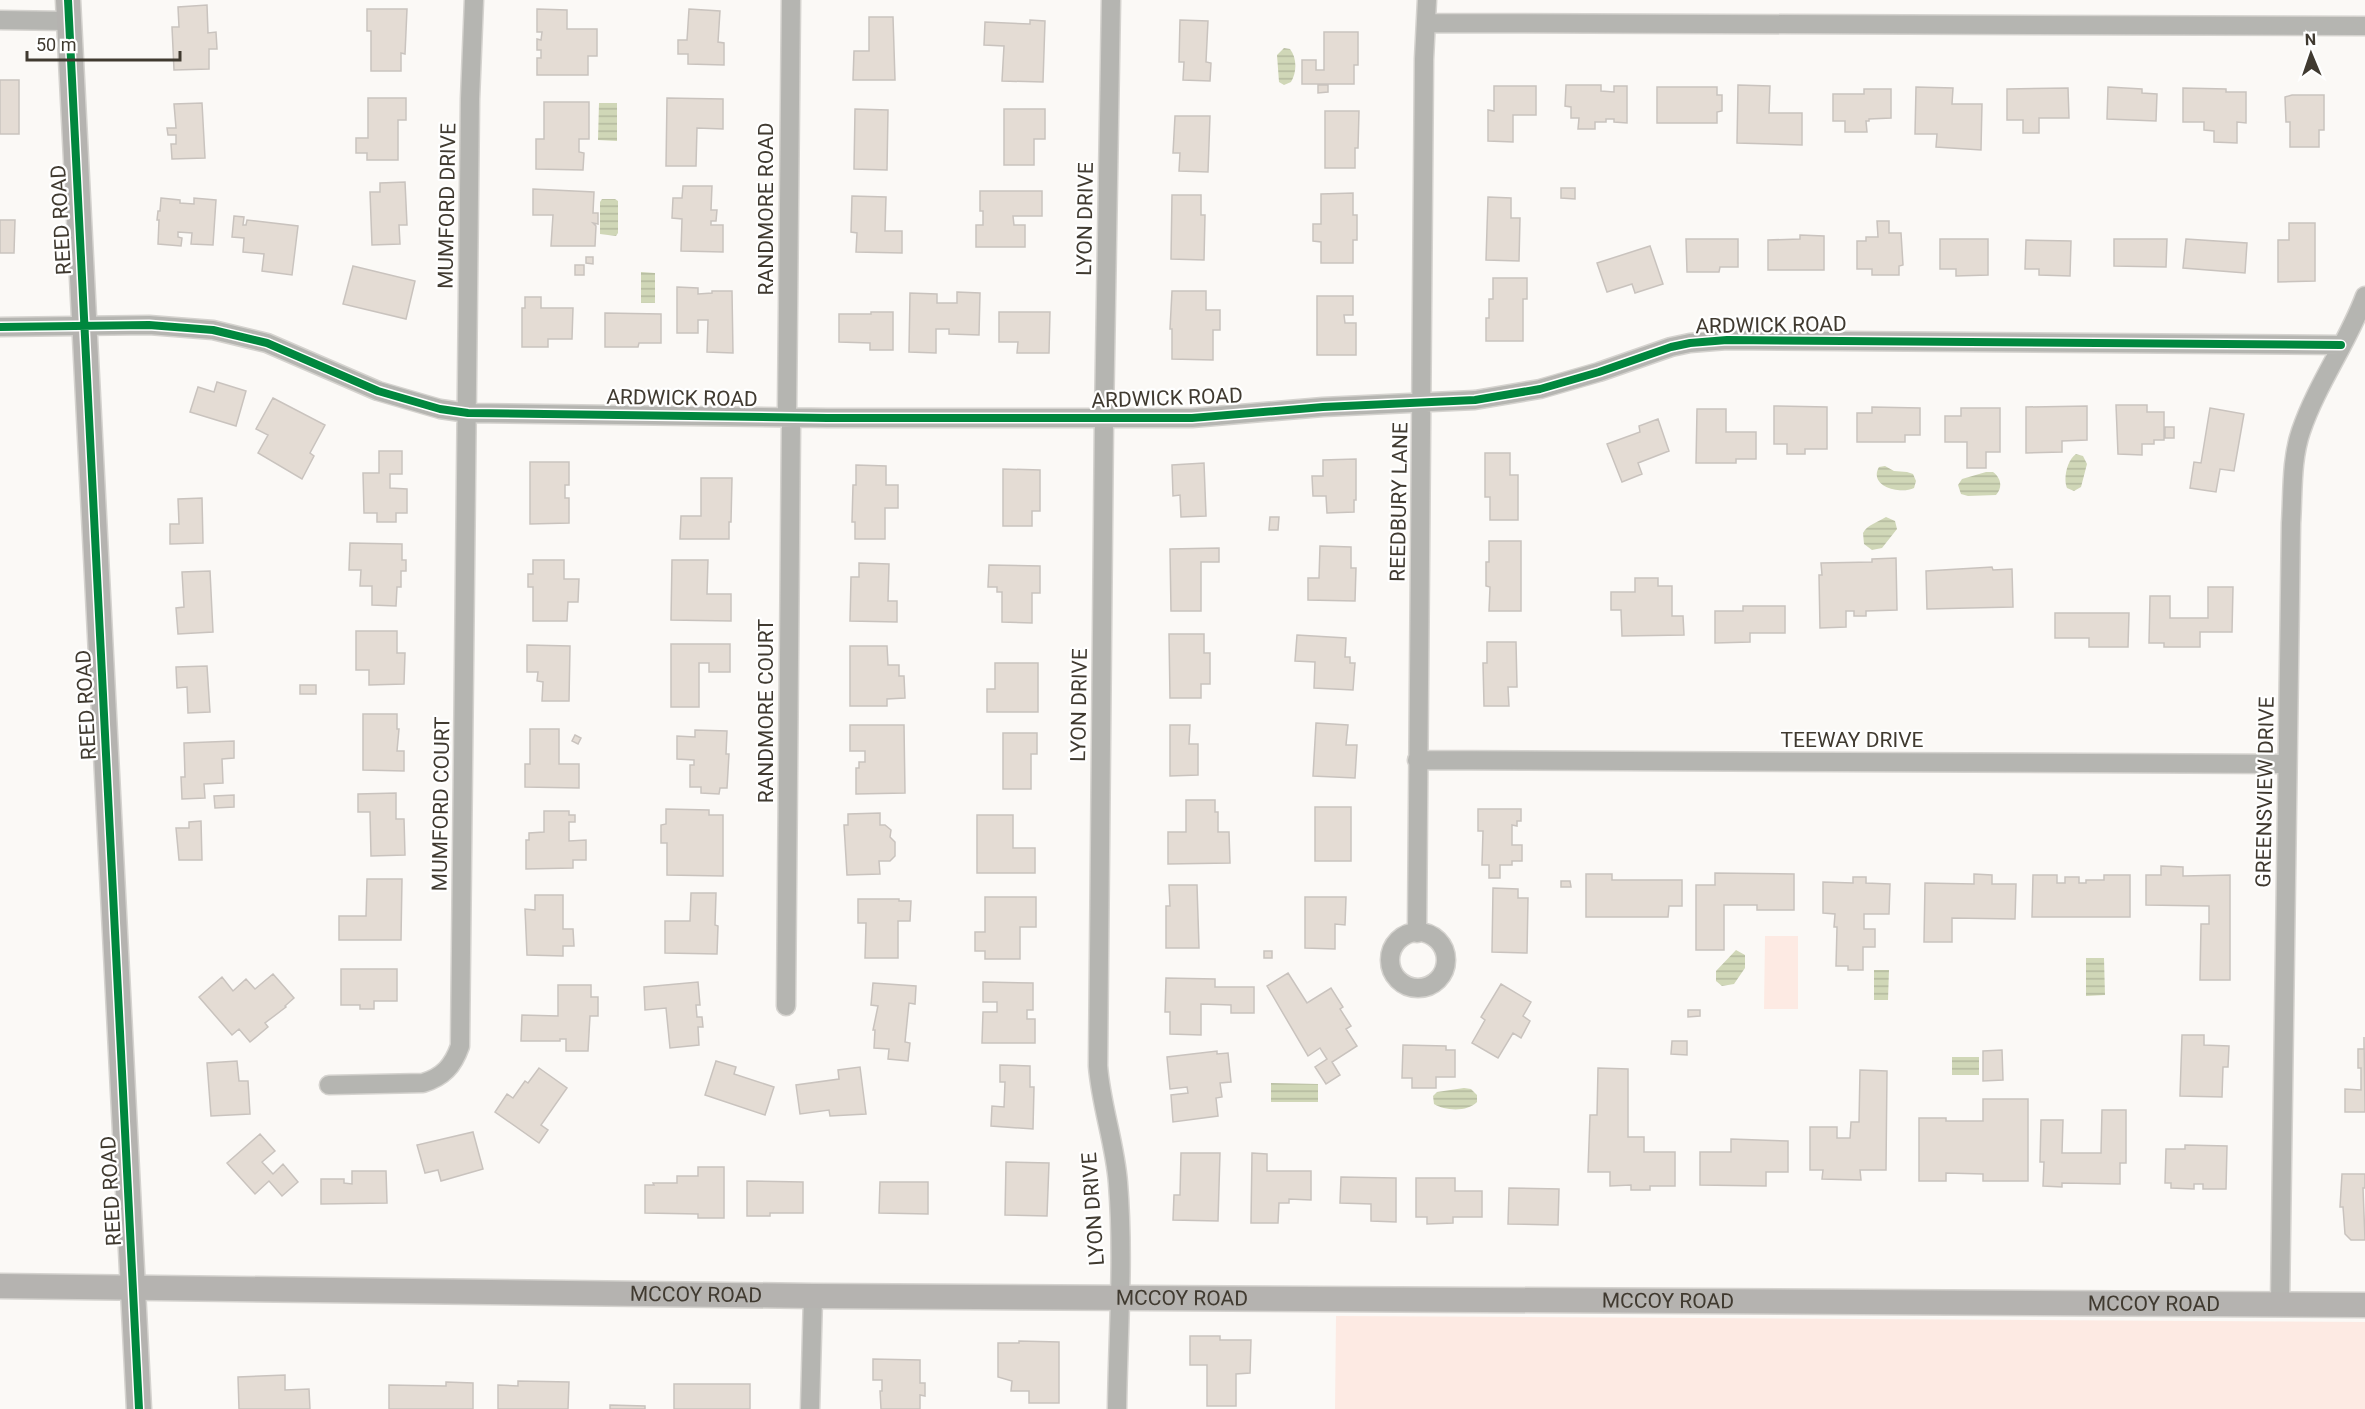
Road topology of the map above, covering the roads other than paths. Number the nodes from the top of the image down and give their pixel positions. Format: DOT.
graph roads {
  1 [pos="474,0"];
  2 [pos="791,0"];
  3 [pos="1111,0"];
  4 [pos="1427,0"];
  5 [pos="68,11"];
  6 [pos="0,20"];
  7 [pos="1427,23"];
  8 [pos="2365,26"];
  9 [pos="2365,296"];
  10 [pos="0,327"];
  11 [pos="84,327"];
  12 [pos="2341,345"];
  13 [pos="1422,402"];
  14 [pos="468,412"];
  15 [pos="789,418"];
  16 [pos="1104,419"];
  17 [pos="1417,760"];
  18 [pos="2287,764"];
  19 [pos="1417,933"];
  20 [pos="786,1006"];
  21 [pos="328,1085"];
  22 [pos="0,1286"];
  23 [pos="134,1288"];
  24 [pos="813,1296"];
  25 [pos="1119,1298"];
  26 [pos="2280,1304"];
  27 [pos="2365,1305"];
  28 [pos="139,1409"];
  29 [pos="810,1409"];
  30 [pos="1117,1409"];
  1 -- 14 [label="street, MUMFORD DRIVE"];
  2 -- 15 [label="street, RANDMORE ROAD"];
  3 -- 16 [label="street, LYON DRIVE"];
  4 -- 7 [label="street, REEDBURY LANE"];
  5 -- 6 [label="street"];
  5 -- 11 [label="main road, REED ROAD"];
  7 -- 8 [label="street"];
  7 -- 13 [label="street, REEDBURY LANE"];
  9 -- 12 [label="street, GREENSVIEW DRIVE"];
  10 -- 11 [label="street, ARDWICK ROAD"];
  11 -- 14 [label="street, ARDWICK ROAD"];
  11 -- 23 [label="main road, REED ROAD"];
  12 -- 13 [label="street, ARDWICK ROAD"];
  12 -- 18 [label="street, GREENSVIEW DRIVE"];
  13 -- 16 [label="street, ARDWICK ROAD"];
  13 -- 17 [label="street, REEDBURY LANE"];
  14 -- 15 [label="street, ARDWICK ROAD"];
  14 -- 21 [label="street, MUMFORD COURT"];
  15 -- 16 [label="street, ARDWICK ROAD"];
  15 -- 20 [label="street, RANDMORE COURT"];
  16 -- 25 [label="street, LYON DRIVE"];
  17 -- 18 [label="street, TEEWAY DRIVE"];
  17 -- 19 [label="street, REEDBURY LANE"];
  18 -- 26 [label="street, GREENSVIEW DRIVE"];
  22 -- 23 [label="main road, MCCOY ROAD"];
  23 -- 24 [label="main road, MCCOY ROAD"];
  23 -- 28 [label="main road, REED ROAD"];
  24 -- 25 [label="main road, MCCOY ROAD"];
  24 -- 29 [label="street"];
  25 -- 26 [label="main road, MCCOY ROAD"];
  25 -- 30 [label="street, LYON DRIVE"];
  26 -- 27 [label="main road, MCCOY ROAD"];
}
